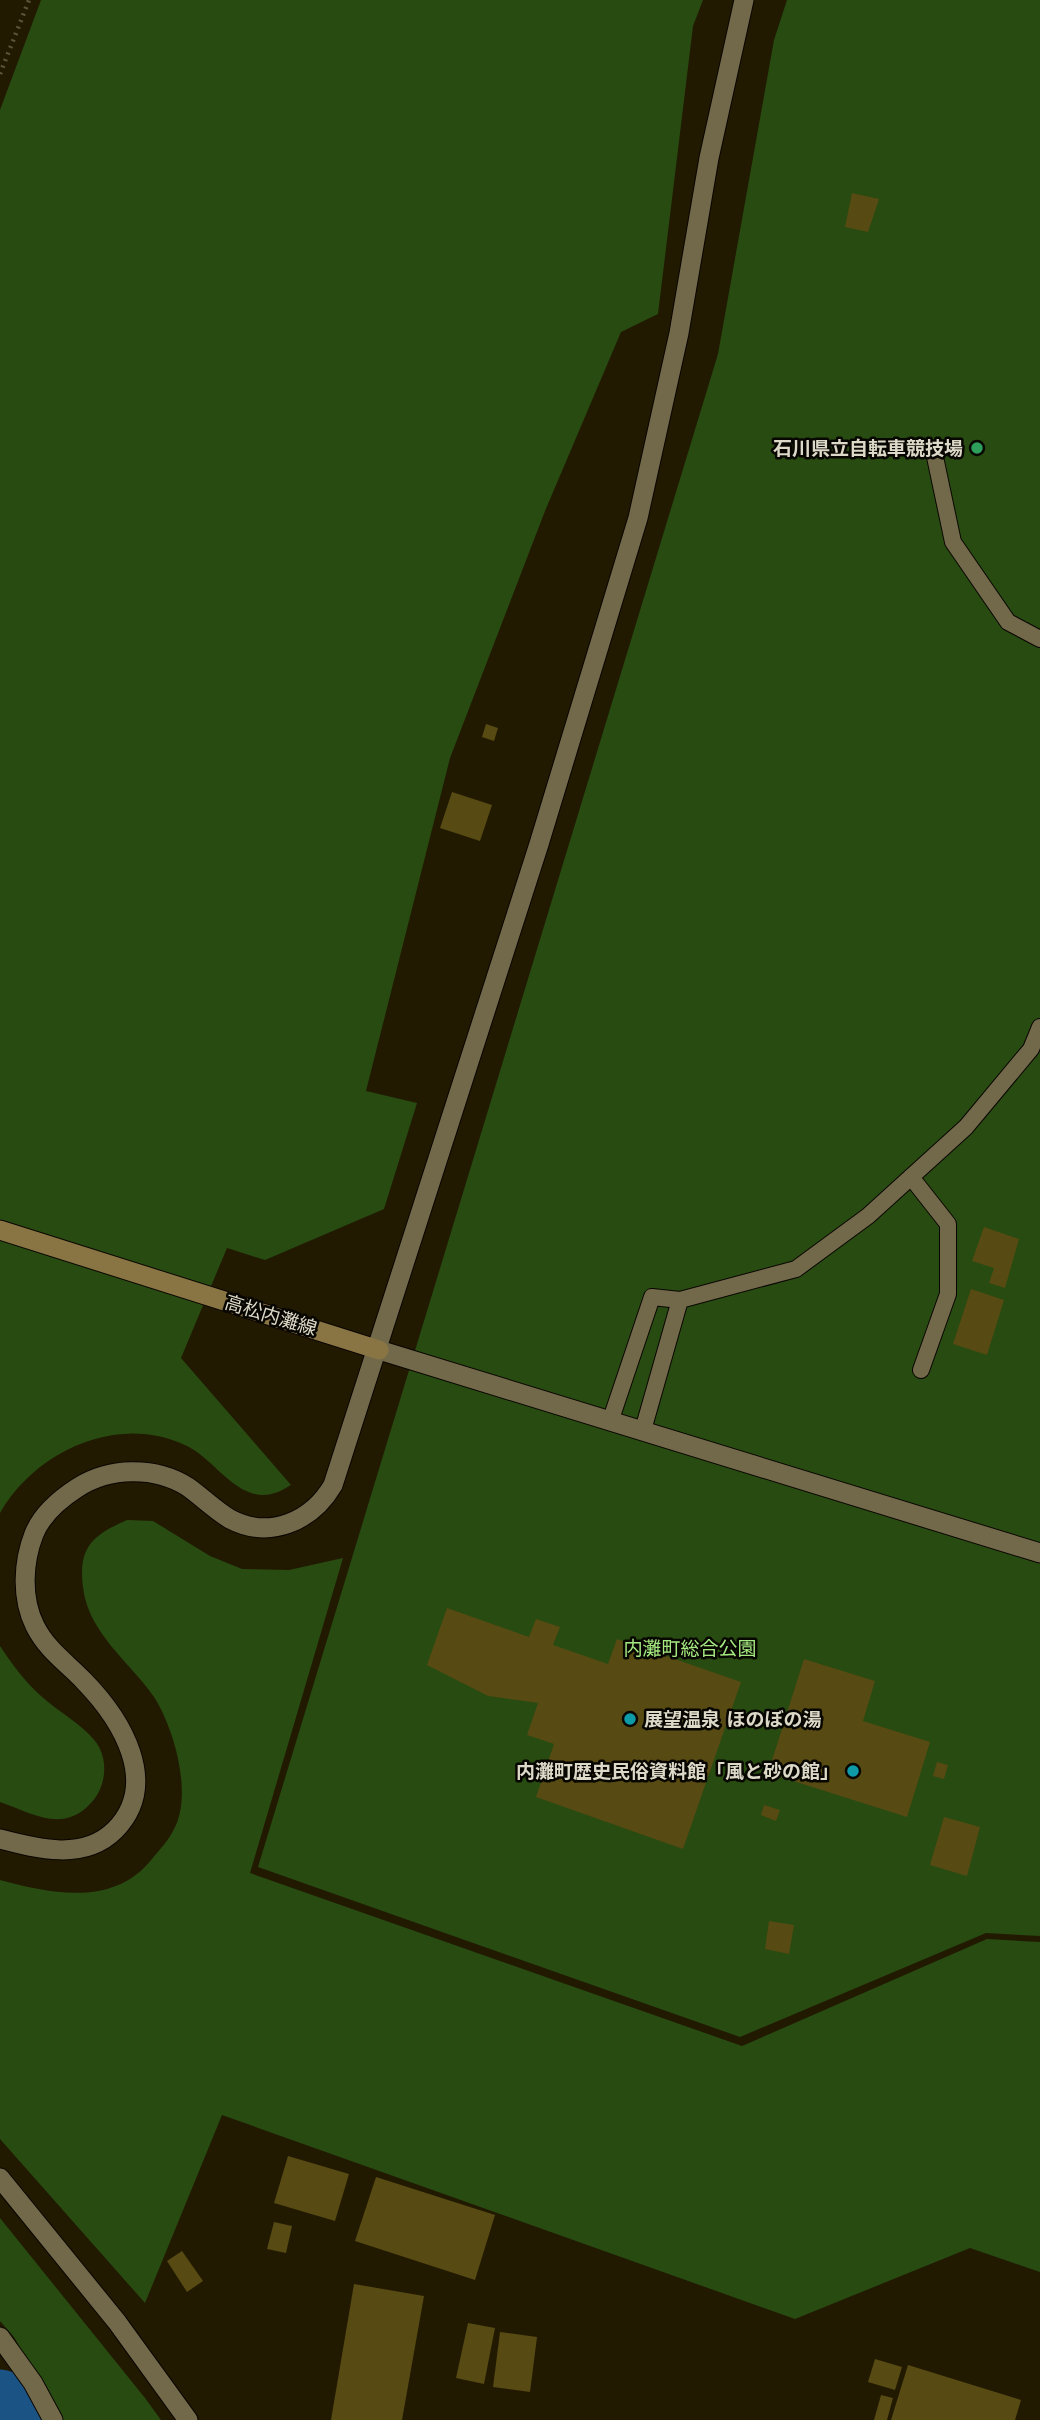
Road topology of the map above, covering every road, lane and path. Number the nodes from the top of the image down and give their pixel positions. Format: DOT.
graph roads {
  1 [pos="29,0"];
  2 [pos="744,0"];
  3 [pos="0,74"];
  4 [pos="935,457"];
  5 [pos="1040,639"];
  6 [pos="1040,1027"];
  7 [pos="911,1177"];
  8 [pos="0,1230"];
  9 [pos="680,1300"];
  10 [pos="379,1350"];
  11 [pos="921,1370"];
  12 [pos="611,1419"];
  13 [pos="643,1430"];
  14 [pos="1040,1553"];
  15 [pos="0,1839"];
  16 [pos="0,2178"];
  17 [pos="0,2337"];
  18 [pos="53,2420"];
  19 [pos="188,2420"];
  1 -- 3 [label="path"];
  2 -- 10 [label="street"];
  4 -- 5 [label="lane"];
  6 -- 7 [label="lane"];
  7 -- 9 [label="lane"];
  7 -- 11 [label="lane"];
  8 -- 10 [label="main road, 高松内灘線"];
  9 -- 12 [label="lane"];
  9 -- 13 [label="lane"];
  10 -- 12 [label="street"];
  10 -- 15 [label="street"];
  12 -- 13 [label="street"];
  13 -- 14 [label="street"];
  16 -- 19 [label="street"];
  17 -- 18 [label="street"];
}
